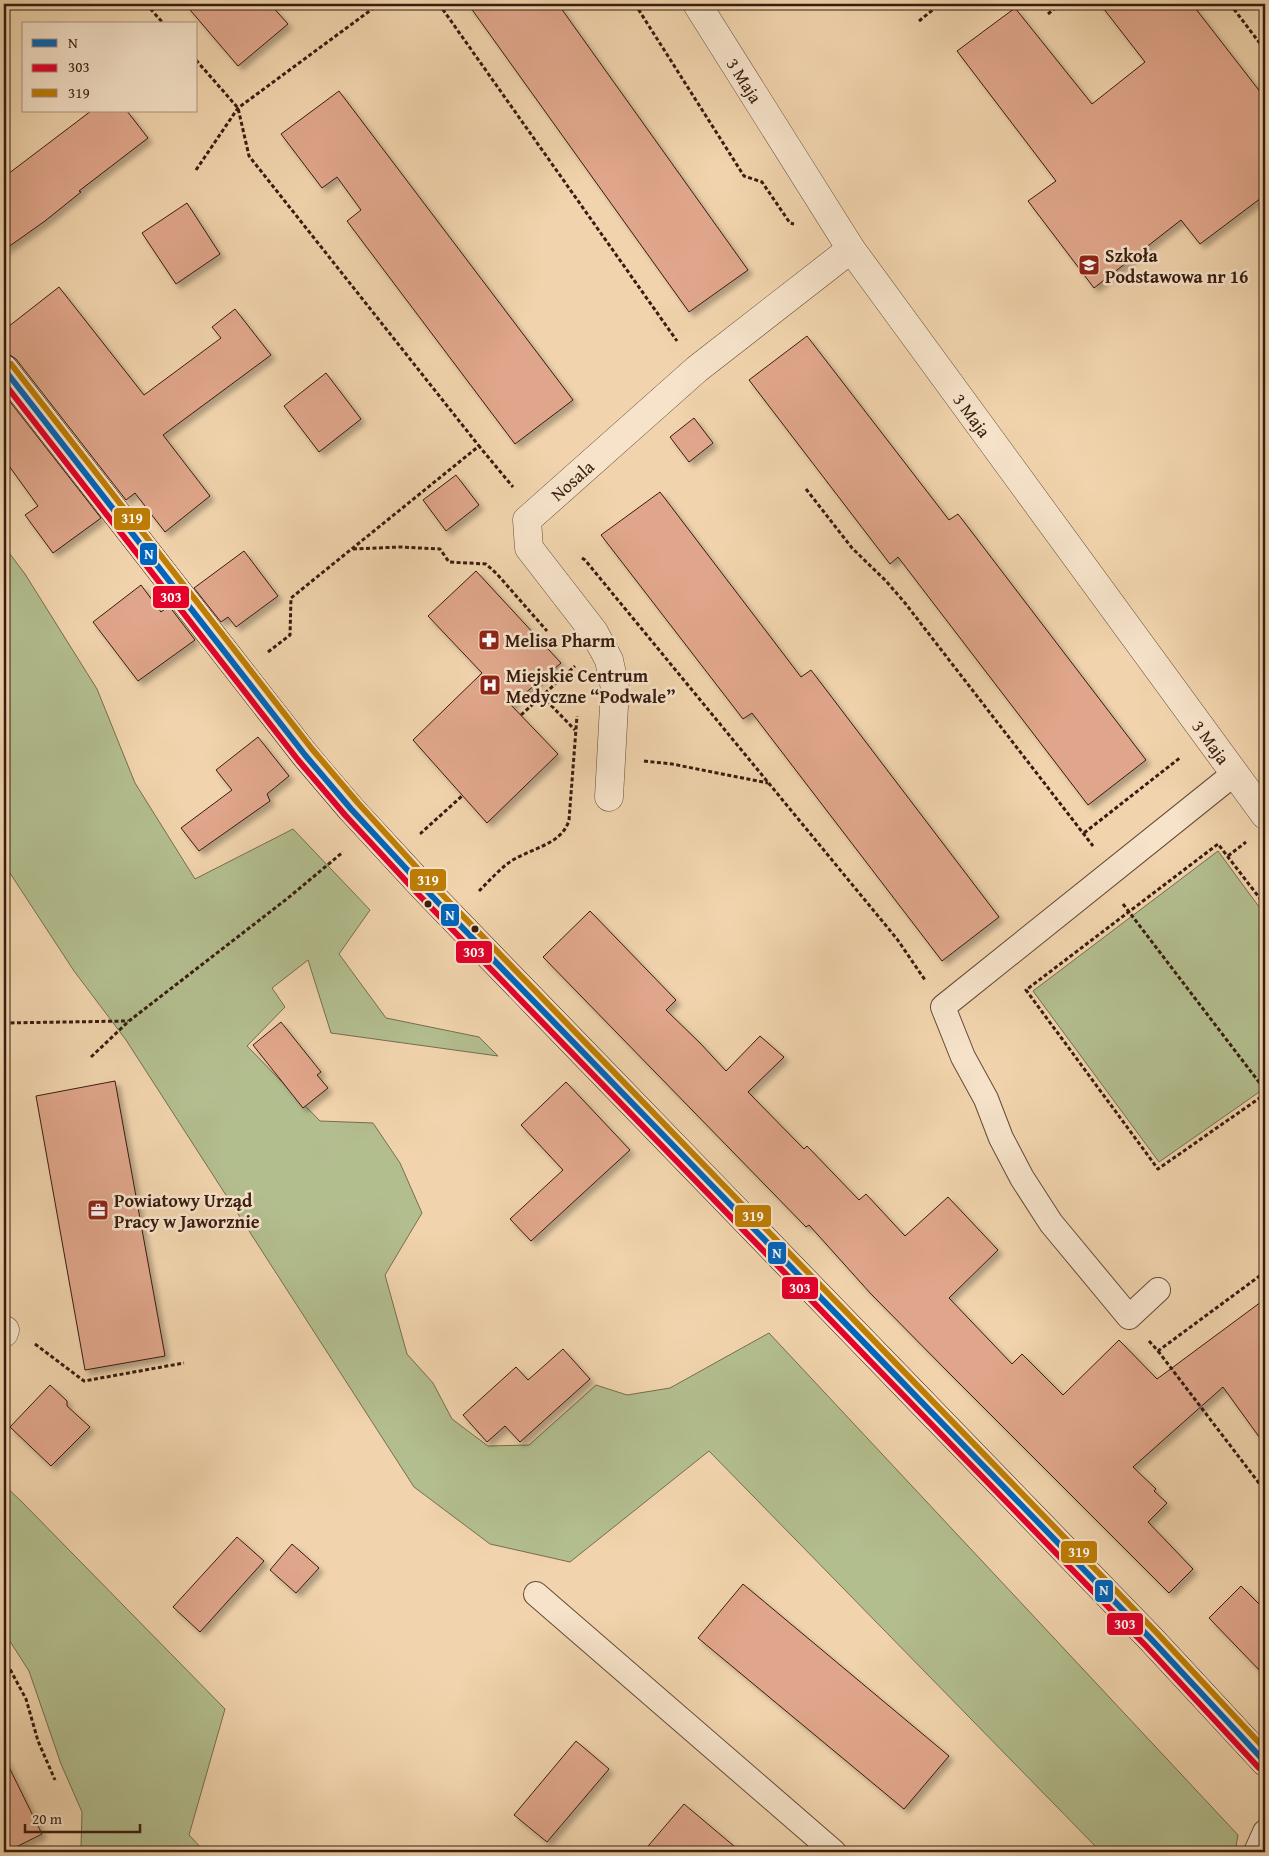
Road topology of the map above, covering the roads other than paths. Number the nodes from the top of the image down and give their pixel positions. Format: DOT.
graph roads {
  1 [pos="704,6"];
  2 [pos="851,249"];
  3 [pos="4,369"];
  4 [pos="1235,773"];
  5 [pos="610,797"];
  6 [pos="1259,826"];
  7 [pos="1158,1290"];
  8 [pos="536,1594"];
  9 [pos="1265,1762"];
  10 [pos="1265,1832"];
  11 [pos="834,1852"];
  12 [pos="1256,1852"];
  1 -- 2 [label="street, 3 Maja"];
  2 -- 4 [label="street, 3 Maja"];
  2 -- 5 [label="street, Nosala"];
  3 -- 9 [label="street"];
  4 -- 6 [label="street, 3 Maja"];
  4 -- 7 [label="lane"];
  8 -- 11 [label="lane"];
  10 -- 12 [label="lane"];
}
